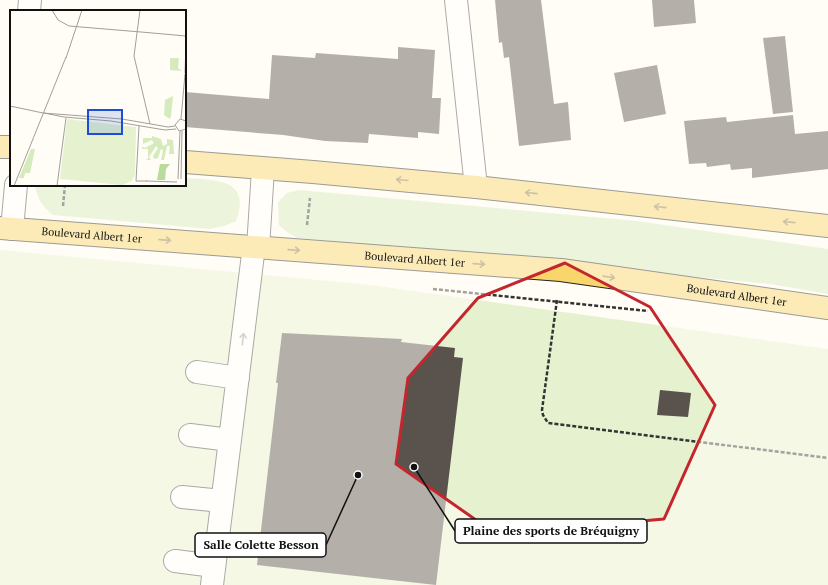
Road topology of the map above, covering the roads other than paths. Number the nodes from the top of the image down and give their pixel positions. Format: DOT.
graph roads {
  1 [pos="30,0"];
  2 [pos="456,0"];
  3 [pos="29,10"];
  4 [pos="0,147"];
  5 [pos="10,148"];
  6 [pos="186,162"];
  7 [pos="263,169"];
  8 [pos="16,186"];
  9 [pos="476,187"];
  10 [pos="828,226"];
  11 [pos="6,228"];
  12 [pos="256,247"];
  13 [pos="828,308"];
  14 [pos="197,372"];
  15 [pos="238,378"];
  16 [pos="190,435"];
  17 [pos="230,440"];
  18 [pos="182,497"];
  19 [pos="222,501"];
  20 [pos="174,561"];
  21 [pos="213,575"];
  1 -- 3 [label="street"];
  2 -- 9 [label="street"];
  4 -- 5 [label="main road"];
  6 -- 7 [label="main road"];
  9 -- 7 [label="main road, one-way"];
  7 -- 12 [label="street"];
  8 -- 11 [label="street"];
  10 -- 9 [label="main road, one-way"];
  11 -- 12 [label="main road, Boulevard Albert 1er, one-way"];
  12 -- 13 [label="main road, Boulevard Albert 1er, one-way"];
  15 -- 12 [label="street, one-way"];
  14 -- 15 [label="street"];
  15 -- 17 [label="street"];
  16 -- 17 [label="street"];
  17 -- 19 [label="street"];
  18 -- 19 [label="street"];
  19 -- 21 [label="street"];
  20 -- 21 [label="street"];
}
